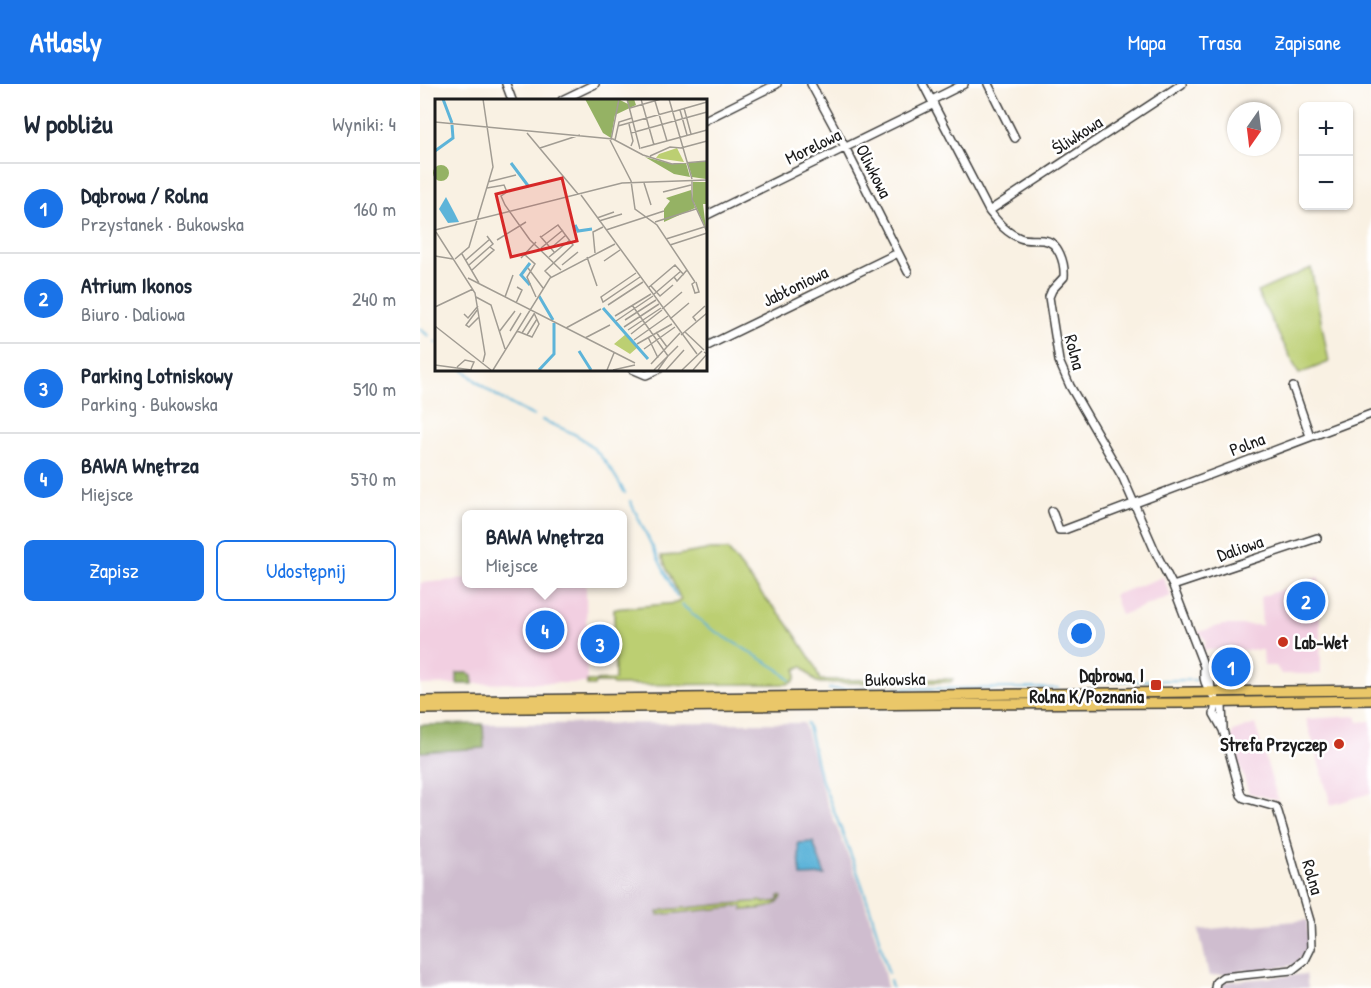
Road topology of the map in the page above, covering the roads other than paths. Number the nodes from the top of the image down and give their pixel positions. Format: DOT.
graph roads {
  1 [pos="506,84"];
  2 [pos="595,84"];
  3 [pos="777,84"];
  4 [pos="811,84"];
  5 [pos="924,84"];
  6 [pos="964,84"];
  7 [pos="988,84"];
  8 [pos="1182,84"];
  9 [pos="512,99"];
  10 [pos="564,99"];
  11 [pos="933,102"];
  12 [pos="706,120"];
  13 [pos="1015,138"];
  14 [pos="845,147"];
  15 [pos="989,211"];
  16 [pos="706,216"];
  17 [pos="898,253"];
  18 [pos="908,272"];
  19 [pos="706,347"];
  20 [pos="634,370"];
  21 [pos="657,370"];
  22 [pos="1293,387"];
  23 [pos="1371,414"];
  24 [pos="1310,436"];
  25 [pos="1134,503"];
  26 [pos="1052,512"];
  27 [pos="1317,538"];
  28 [pos="1173,586"];
  29 [pos="1371,690"];
  30 [pos="1211,691"];
  31 [pos="1371,700"];
  32 [pos="420,701"];
  33 [pos="1216,703"];
  34 [pos="420,709"];
  35 [pos="1215,988"];
  1 -- 9 [label="street"];
  2 -- 10 [label="street"];
  3 -- 12 [label="street"];
  4 -- 14 [label="street, Oliwkowa"];
  5 -- 11 [label="street, Rolna"];
  6 -- 11 [label="street, Morelowa"];
  7 -- 13 [label="street"];
  8 -- 15 [label="street, Śliwkowa"];
  11 -- 14 [label="street, Morelowa"];
  11 -- 15 [label="street, Rolna"];
  14 -- 16 [label="street, Morelowa"];
  14 -- 17 [label="street, Oliwkowa"];
  15 -- 25 [label="street, Rolna"];
  17 -- 18 [label="street, Oliwkowa"];
  17 -- 19 [label="street, Jabłoniowa"];
  20 -- 21 [label="street"];
  22 -- 24 [label="street"];
  23 -- 24 [label="street, Polna"];
  24 -- 25 [label="street, Polna"];
  25 -- 26 [label="street, Polna"];
  25 -- 28 [label="street, Rolna"];
  27 -- 28 [label="street, Daliowa"];
  28 -- 30 [label="street, Rolna"];
  29 -- 30 [label="main road, Bukowska"];
  30 -- 32 [label="main road, Bukowska"];
  30 -- 33 [label="street, Rolna"];
  31 -- 33 [label="main road, Bukowska"];
  33 -- 34 [label="main road, Bukowska"];
  33 -- 35 [label="street, Rolna"];
}
